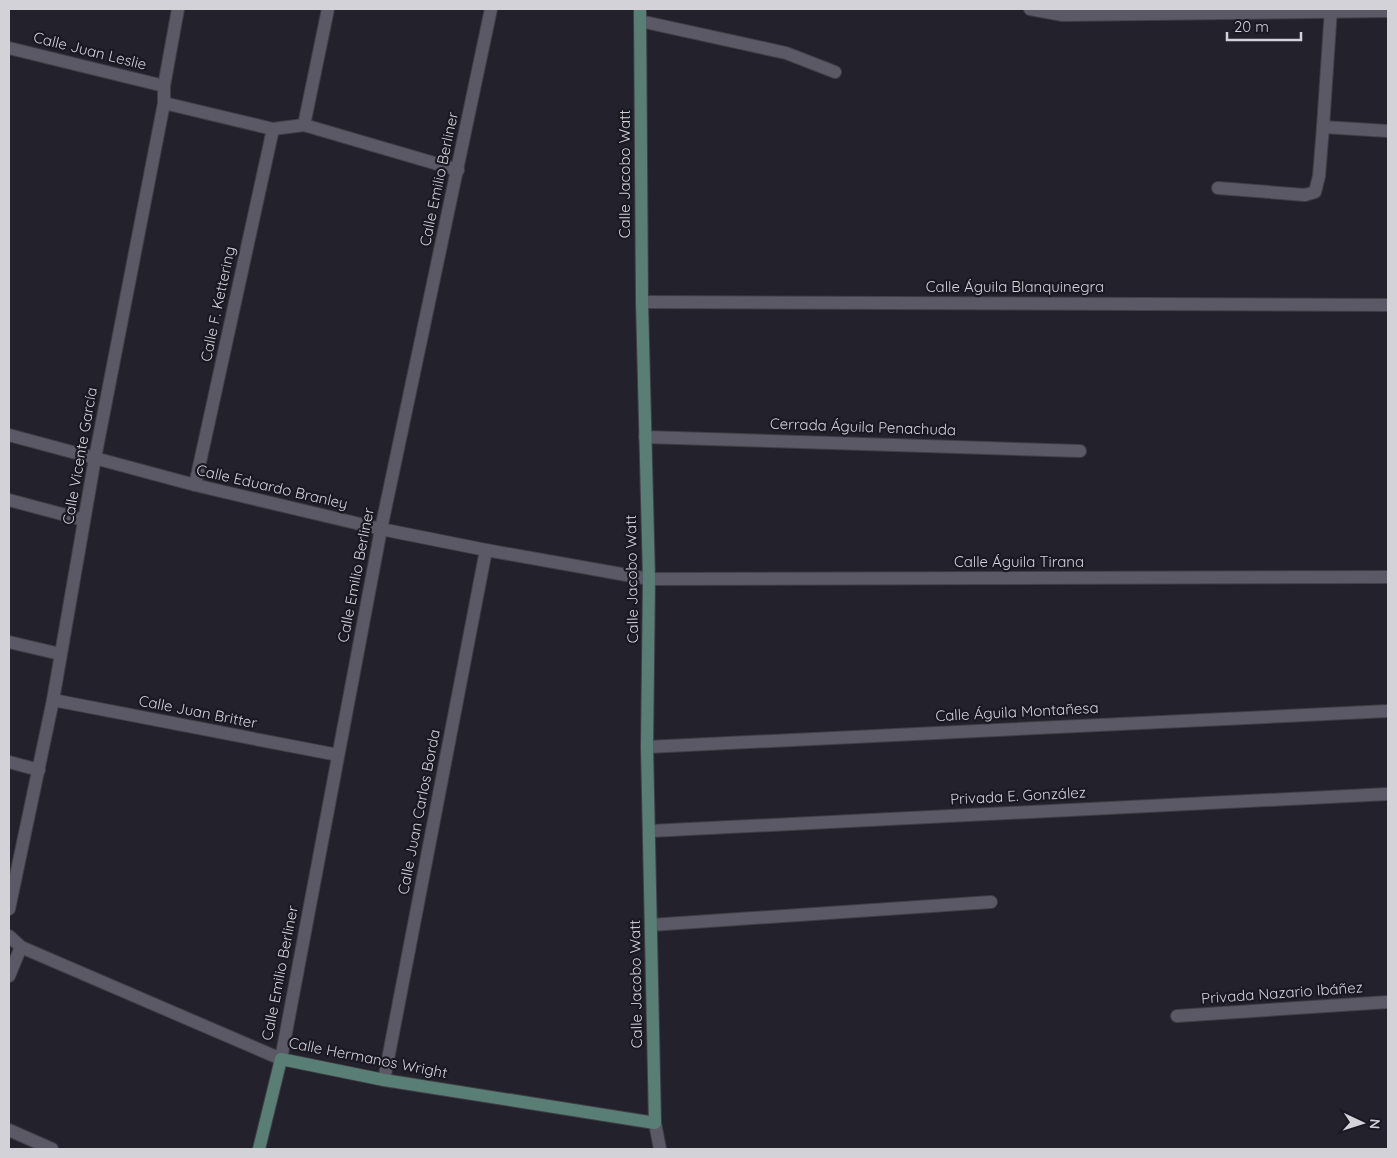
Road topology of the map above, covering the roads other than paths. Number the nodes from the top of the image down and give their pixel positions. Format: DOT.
graph roads {
  1 [pos="178,9"];
  2 [pos="328,9"];
  3 [pos="492,9"];
  4 [pos="1030,9"];
  5 [pos="1331,10"];
  6 [pos="1388,11"];
  7 [pos="640,15"];
  8 [pos="9,48"];
  9 [pos="834,72"];
  10 [pos="164,86"];
  11 [pos="164,103"];
  12 [pos="304,125"];
  13 [pos="1323,127"];
  14 [pos="273,130"];
  15 [pos="1388,131"];
  16 [pos="458,170"];
  17 [pos="1218,188"];
  18 [pos="642,302"];
  19 [pos="1388,305"];
  20 [pos="9,435"];
  21 [pos="645,437"];
  22 [pos="1080,451"];
  23 [pos="95,458"];
  24 [pos="195,485"];
  25 [pos="9,500"];
  26 [pos="84,520"];
  27 [pos="380,529"];
  28 [pos="486,550"];
  29 [pos="1388,577"];
  30 [pos="650,579"];
  31 [pos="9,642"];
  32 [pos="60,654"];
  33 [pos="53,700"];
  34 [pos="1388,711"];
  35 [pos="647,747"];
  36 [pos="338,755"];
  37 [pos="9,762"];
  38 [pos="39,770"];
  39 [pos="1388,794"];
  40 [pos="650,831"];
  41 [pos="991,902"];
  42 [pos="9,909"];
  43 [pos="651,925"];
  44 [pos="9,936"];
  45 [pos="21,947"];
  46 [pos="9,976"];
  47 [pos="1388,1002"];
  48 [pos="1177,1016"];
  49 [pos="281,1059"];
  50 [pos="384,1080"];
  51 [pos="655,1123"];
  52 [pos="9,1130"];
  53 [pos="52,1149"];
  54 [pos="259,1149"];
  55 [pos="660,1149"];
  1 -- 10 [label="street, Calle Vicente García"];
  2 -- 12 [label="street"];
  3 -- 16 [label="street, Calle Emilio Berliner"];
  4 -- 5 [label="street"];
  5 -- 6 [label="street"];
  5 -- 13 [label="street"];
  7 -- 9 [label="street"];
  7 -- 18 [label="street, Calle Jacobo Watt"];
  8 -- 10 [label="street, Calle Juan Leslie"];
  10 -- 11 [label="street, Calle Vicente García"];
  11 -- 14 [label="street"];
  11 -- 23 [label="street, Calle Vicente García"];
  12 -- 14 [label="street"];
  12 -- 16 [label="street"];
  13 -- 15 [label="street"];
  13 -- 17 [label="street"];
  14 -- 24 [label="street, Calle F. Kettering"];
  16 -- 27 [label="street, Calle Emilio Berliner"];
  18 -- 19 [label="street, Calle Águila Blanquinegra"];
  18 -- 21 [label="street, Calle Jacobo Watt"];
  20 -- 23 [label="street, Calle Eduardo Branley"];
  21 -- 22 [label="street, Cerrada Águila Penachuda"];
  21 -- 30 [label="street, Calle Jacobo Watt"];
  23 -- 24 [label="street, Calle Eduardo Branley"];
  23 -- 26 [label="street, Calle Vicente García"];
  24 -- 27 [label="street, Calle Eduardo Branley"];
  25 -- 26 [label="street"];
  26 -- 32 [label="street, Calle Vicente García"];
  27 -- 28 [label="street, Calle Eduardo Branley"];
  27 -- 36 [label="street, Calle Emilio Berliner"];
  28 -- 30 [label="street, Calle Eduardo Branley"];
  28 -- 50 [label="street, Calle Juan Carlos Borda"];
  29 -- 30 [label="street, Calle Águila Tirana"];
  30 -- 35 [label="street, Calle Jacobo Watt"];
  31 -- 32 [label="street"];
  32 -- 33 [label="street, Calle Vicente García"];
  33 -- 36 [label="street, Calle Juan Britter"];
  33 -- 38 [label="street, Calle Vicente García"];
  34 -- 35 [label="street, Calle Águila Montañesa"];
  35 -- 40 [label="street, Calle Jacobo Watt"];
  36 -- 49 [label="street, Calle Emilio Berliner"];
  37 -- 38 [label="street"];
  38 -- 42 [label="street, Calle Vicente García"];
  39 -- 40 [label="street, Privada E. González"];
  40 -- 43 [label="street, Calle Jacobo Watt"];
  41 -- 43 [label="street"];
  43 -- 51 [label="street, Calle Jacobo Watt"];
  44 -- 45 [label="street, Calle Hermanos Wright"];
  45 -- 46 [label="street"];
  45 -- 49 [label="street, Calle Hermanos Wright"];
  47 -- 48 [label="street, Privada Nazario Ibáñez"];
  49 -- 50 [label="street, Calle Hermanos Wright"];
  49 -- 54 [label="street, Calle Emilio Berliner"];
  50 -- 51 [label="street, Calle Hermanos Wright"];
  51 -- 55 [label="street, Calle Jacobo Watt"];
  52 -- 53 [label="street"];
}
